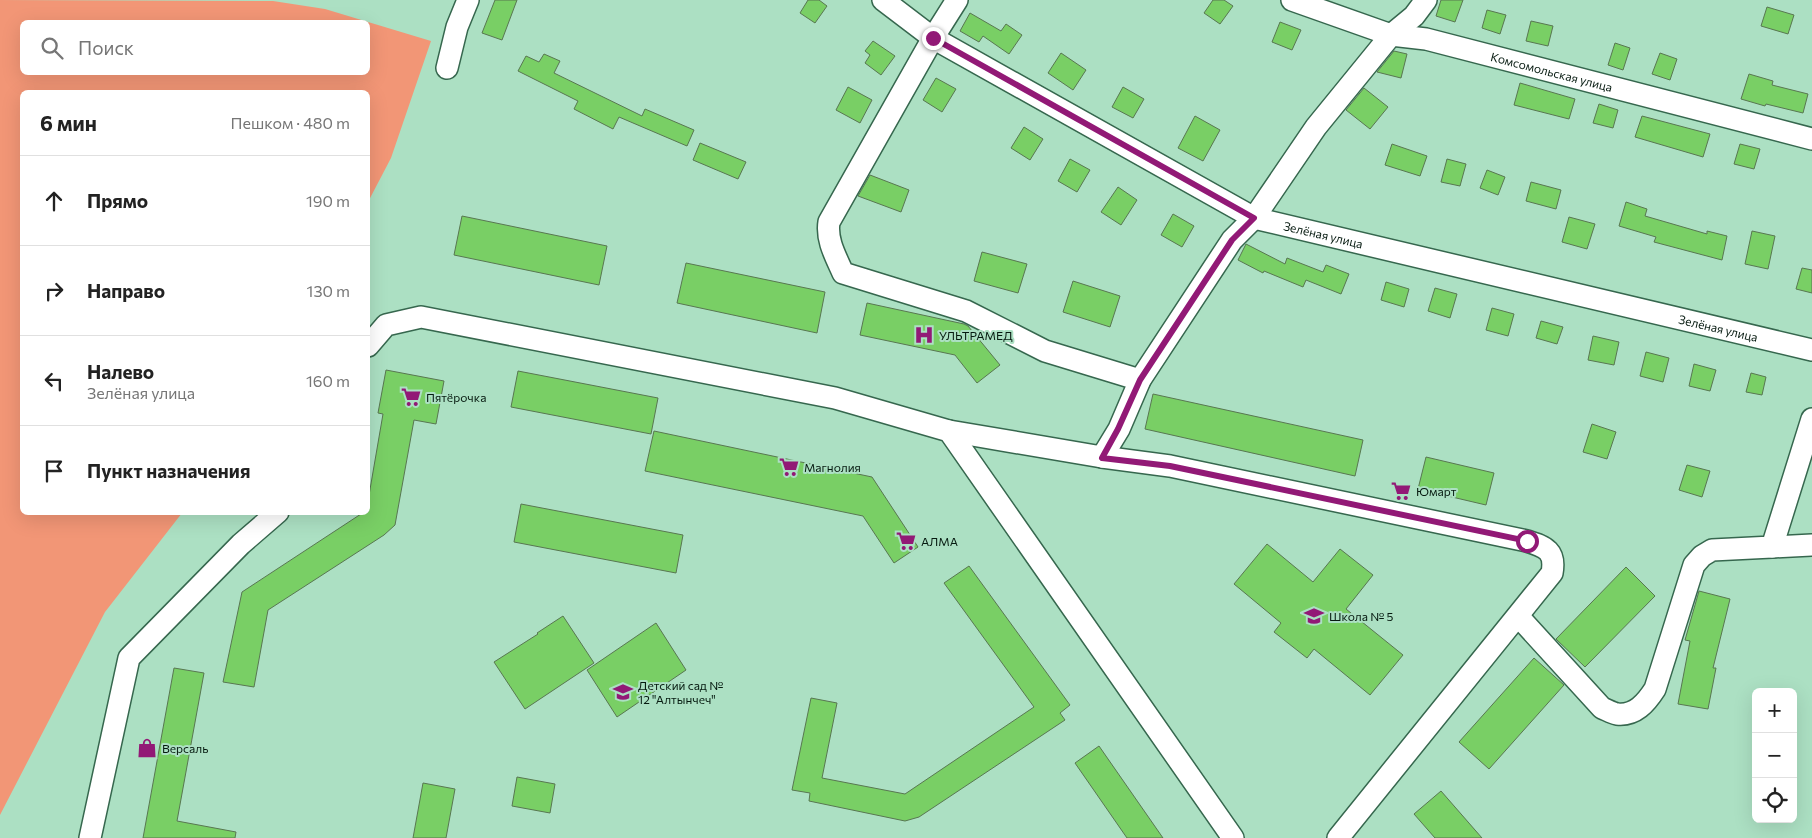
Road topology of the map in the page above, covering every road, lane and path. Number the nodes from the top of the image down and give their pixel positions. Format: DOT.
graph roads {
  1 [pos="468,0"];
  2 [pos="883,0"];
  3 [pos="957,0"];
  4 [pos="1292,0"];
  5 [pos="1426,0"];
  6 [pos="1391,35"];
  7 [pos="933,38"];
  8 [pos="447,68"];
  9 [pos="1812,139"];
  10 [pos="1254,218"];
  11 [pos="370,344"];
  12 [pos="1812,350"];
  13 [pos="1140,380"];
  14 [pos="1812,419"];
  15 [pos="949,431"];
  16 [pos="1102,458"];
  17 [pos="275,515"];
  18 [pos="1812,545"];
  19 [pos="1772,547"];
  20 [pos="1518,616"];
  21 [pos="90,838"];
  22 [pos="1233,838"];
  23 [pos="1338,838"];
  1 -- 8 [label="street"];
  2 -- 7 [label="street, Зелёная улица"];
  3 -- 7 [label="street"];
  4 -- 6 [label="street, Комсомольская улица"];
  5 -- 6 [label="street"];
  6 -- 9 [label="street, Комсомольская улица"];
  6 -- 10 [label="street"];
  7 -- 10 [label="street, Зелёная улица"];
  7 -- 13 [label="street"];
  10 -- 12 [label="street, Зелёная улица"];
  10 -- 13 [label="street"];
  11 -- 15 [label="street"];
  13 -- 16 [label="street"];
  14 -- 19 [label="street"];
  15 -- 16 [label="street"];
  15 -- 22 [label="street"];
  16 -- 20 [label="street"];
  17 -- 21 [label="street"];
  18 -- 19 [label="street"];
  19 -- 20 [label="street"];
  20 -- 23 [label="street"];
}
